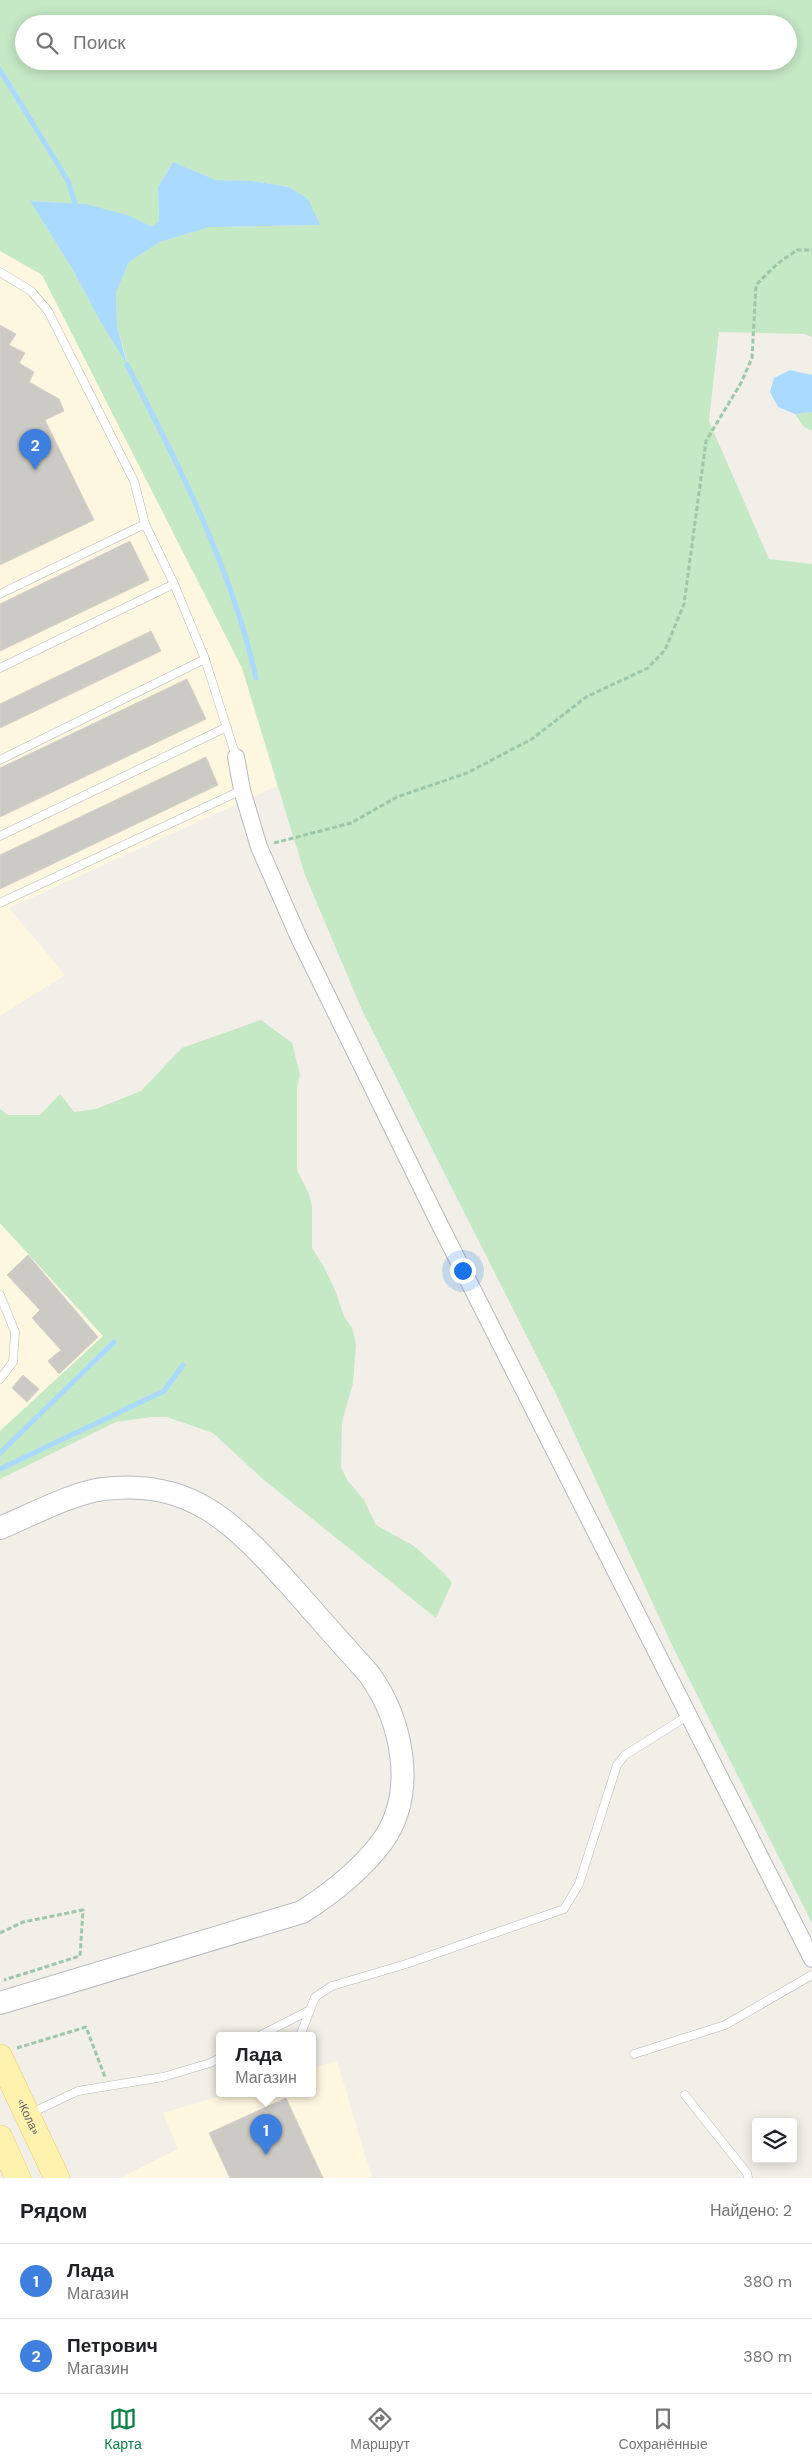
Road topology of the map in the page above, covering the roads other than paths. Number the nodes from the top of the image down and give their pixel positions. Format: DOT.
graph roads {
  1 [pos="0,272"];
  2 [pos="145,524"];
  3 [pos="174,584"];
  4 [pos="0,594"];
  5 [pos="205,660"];
  6 [pos="0,668"];
  7 [pos="227,727"];
  8 [pos="236,758"];
  9 [pos="0,760"];
  10 [pos="242,790"];
  11 [pos="0,836"];
  12 [pos="0,903"];
  13 [pos="0,1295"];
  14 [pos="0,1379"];
  15 [pos="0,1528"];
  16 [pos="689,1715"];
  17 [pos="812,1959"];
  18 [pos="812,1976"];
  19 [pos="0,2004"];
  20 [pos="310,2010"];
  21 [pos="267,2032"];
  22 [pos="302,2032"];
  23 [pos="4,2054"];
  24 [pos="634,2054"];
  25 [pos="216,2060"];
  26 [pos="685,2095"];
  27 [pos="27,2115"];
  28 [pos="0,2138"];
  29 [pos="18,2178"];
  30 [pos="57,2178"];
  31 [pos="748,2178"];
  1 -- 2 [label="lane"];
  2 -- 3 [label="lane"];
  2 -- 4 [label="lane"];
  3 -- 5 [label="lane"];
  3 -- 6 [label="lane"];
  5 -- 7 [label="lane"];
  5 -- 9 [label="lane"];
  7 -- 8 [label="lane"];
  7 -- 11 [label="lane"];
  8 -- 10 [label="street"];
  10 -- 12 [label="lane"];
  10 -- 16 [label="street"];
  13 -- 14 [label="lane"];
  15 -- 19 [label="street"];
  16 -- 17 [label="street"];
  16 -- 20 [label="lane"];
  18 -- 24 [label="lane"];
  20 -- 21 [label="lane"];
  20 -- 22 [label="lane"];
  23 -- 27 [label="main road, «Кола»"];
  25 -- 27 [label="lane"];
  26 -- 31 [label="lane"];
  27 -- 30 [label="main road, «Кола»"];
  28 -- 29 [label="main road"];
}
